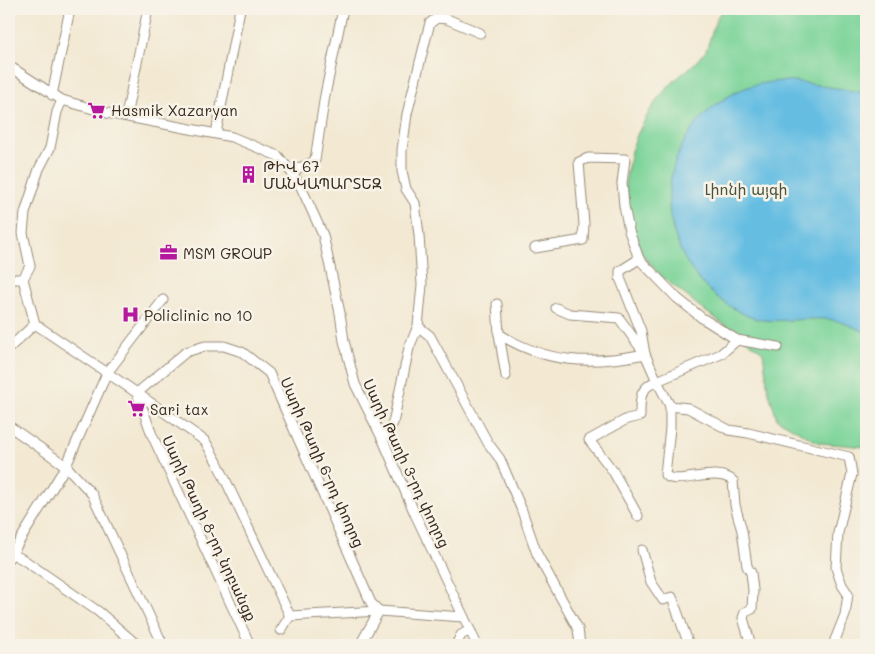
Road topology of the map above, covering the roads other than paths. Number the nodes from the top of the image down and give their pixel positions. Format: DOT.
graph roads {
  1 [pos="70,9"];
  2 [pos="148,9"];
  3 [pos="240,9"];
  4 [pos="343,9"];
  5 [pos="480,33"];
  6 [pos="9,66"];
  7 [pos="52,95"];
  8 [pos="62,100"];
  9 [pos="126,116"];
  10 [pos="216,134"];
  11 [pos="292,173"];
  12 [pos="535,248"];
  13 [pos="639,259"];
  14 [pos="9,279"];
  15 [pos="23,280"];
  16 [pos="162,300"];
  17 [pos="497,304"];
  18 [pos="556,308"];
  19 [pos="35,324"];
  20 [pos="418,326"];
  21 [pos="499,334"];
  22 [pos="740,340"];
  23 [pos="778,347"];
  24 [pos="9,348"];
  25 [pos="645,354"];
  26 [pos="107,373"];
  27 [pos="506,376"];
  28 [pos="657,381"];
  29 [pos="137,393"];
  30 [pos="670,406"];
  31 [pos="9,426"];
  32 [pos="383,440"];
  33 [pos="66,466"];
  34 [pos="638,516"];
  35 [pos="642,550"];
  36 [pos="10,554"];
  37 [pos="379,611"];
  38 [pos="290,616"];
  39 [pos="463,617"];
  40 [pos="281,630"];
  41 [pos="470,630"];
  42 [pos="137,645"];
  43 [pos="163,645"];
  44 [pos="250,645"];
  45 [pos="360,645"];
  46 [pos="456,645"];
  47 [pos="477,645"];
  48 [pos="580,645"];
  49 [pos="690,645"];
  50 [pos="751,645"];
  51 [pos="833,645"];
  1 -- 7 [label="street"];
  2 -- 9 [label="street"];
  3 -- 10 [label="street"];
  4 -- 11 [label="street"];
  5 -- 20 [label="street"];
  6 -- 7 [label="street, Սարի Թաղի 3-րդ փողոց"];
  7 -- 8 [label="street, Սարի Թաղի 3-րդ փողոց"];
  8 -- 9 [label="street, Սարի Թաղի 3-րդ փողոց"];
  8 -- 15 [label="street"];
  9 -- 10 [label="street, Սարի Թաղի 3-րդ փողոց"];
  10 -- 11 [label="street, Սարի Թաղի 3-րդ փողոց"];
  11 -- 32 [label="street, Սարի Թաղի 3-րդ փողոց"];
  12 -- 13 [label="street"];
  13 -- 22 [label="street"];
  13 -- 25 [label="street"];
  14 -- 15 [label="street"];
  15 -- 19 [label="street"];
  16 -- 26 [label="street"];
  17 -- 21 [label="street"];
  18 -- 25 [label="street"];
  19 -- 24 [label="street"];
  19 -- 26 [label="street"];
  20 -- 32 [label="street"];
  20 -- 48 [label="street"];
  21 -- 25 [label="street"];
  21 -- 27 [label="street"];
  22 -- 23 [label="street"];
  22 -- 28 [label="street"];
  25 -- 28 [label="street"];
  26 -- 29 [label="street"];
  26 -- 33 [label="street"];
  28 -- 30 [label="street"];
  28 -- 34 [label="street"];
  29 -- 37 [label="street, Սարի Թաղի 6-րդ փողոց"];
  29 -- 38 [label="street"];
  29 -- 44 [label="street, Սարի Թաղի 8-րդ նրբանցք"];
  30 -- 50 [label="street"];
  30 -- 51 [label="street"];
  31 -- 33 [label="street"];
  32 -- 39 [label="street, Սարի Թաղի 3-րդ փողոց"];
  33 -- 36 [label="street"];
  33 -- 43 [label="street"];
  35 -- 49 [label="street"];
  36 -- 42 [label="street"];
  37 -- 38 [label="street"];
  37 -- 39 [label="street"];
  37 -- 45 [label="street"];
  38 -- 40 [label="street"];
  39 -- 41 [label="street, Սարի Թաղի 3-րդ փողոց"];
  41 -- 46 [label="street"];
  41 -- 47 [label="street, Սարի Թաղի 3-րդ փողոց"];
}
